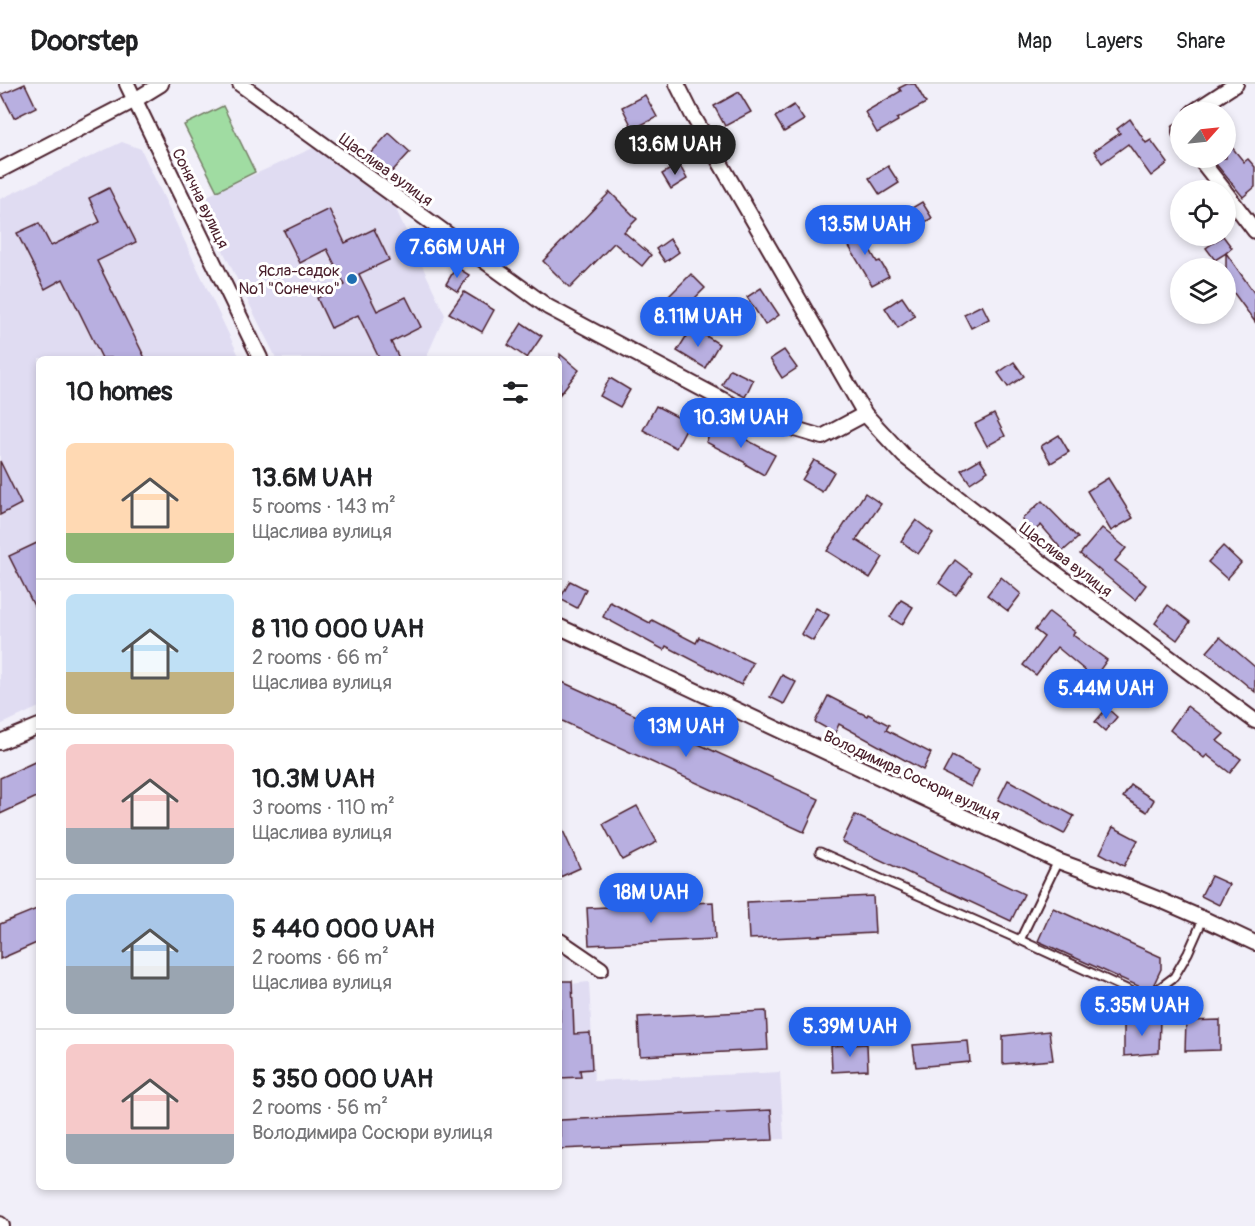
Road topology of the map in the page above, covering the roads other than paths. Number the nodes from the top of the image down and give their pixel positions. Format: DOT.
graph roads {
  1 [pos="127,84"];
  2 [pos="161,84"];
  3 [pos="240,84"];
  4 [pos="677,84"];
  5 [pos="1236,84"];
  6 [pos="135,100"];
  7 [pos="1208,102"];
  8 [pos="1207,168"];
  9 [pos="0,170"];
  10 [pos="1216,180"];
  11 [pos="1236,206"];
  12 [pos="1255,231"];
  13 [pos="259,356"];
  14 [pos="865,414"];
  15 [pos="562,628"];
  16 [pos="1255,721"];
  17 [pos="36,727"];
  18 [pos="0,742"];
  19 [pos="820,852"];
  20 [pos="1058,861"];
  21 [pos="1204,918"];
  22 [pos="1020,940"];
  23 [pos="562,942"];
  24 [pos="1255,943"];
  25 [pos="601,969"];
  1 -- 6 [label="street, Сонячна вулиця"];
  2 -- 6 [label="street"];
  3 -- 14 [label="street, Щаслива вулиця"];
  4 -- 14 [label="street, Щаслива вулиця"];
  5 -- 7 [label="street"];
  6 -- 9 [label="street"];
  6 -- 13 [label="street, Сонячна вулиця"];
  8 -- 10 [label="street"];
  11 -- 12 [label="street"];
  14 -- 16 [label="street, Щаслива вулиця"];
  15 -- 20 [label="street, Володимира Сосюри вулиця"];
  17 -- 18 [label="street"];
  19 -- 22 [label="lane"];
  20 -- 21 [label="street, Володимира Сосюри вулиця"];
  20 -- 22 [label="lane"];
  21 -- 22 [label="lane"];
  21 -- 24 [label="street, Володимира Сосюри вулиця"];
  23 -- 25 [label="street"];
}
